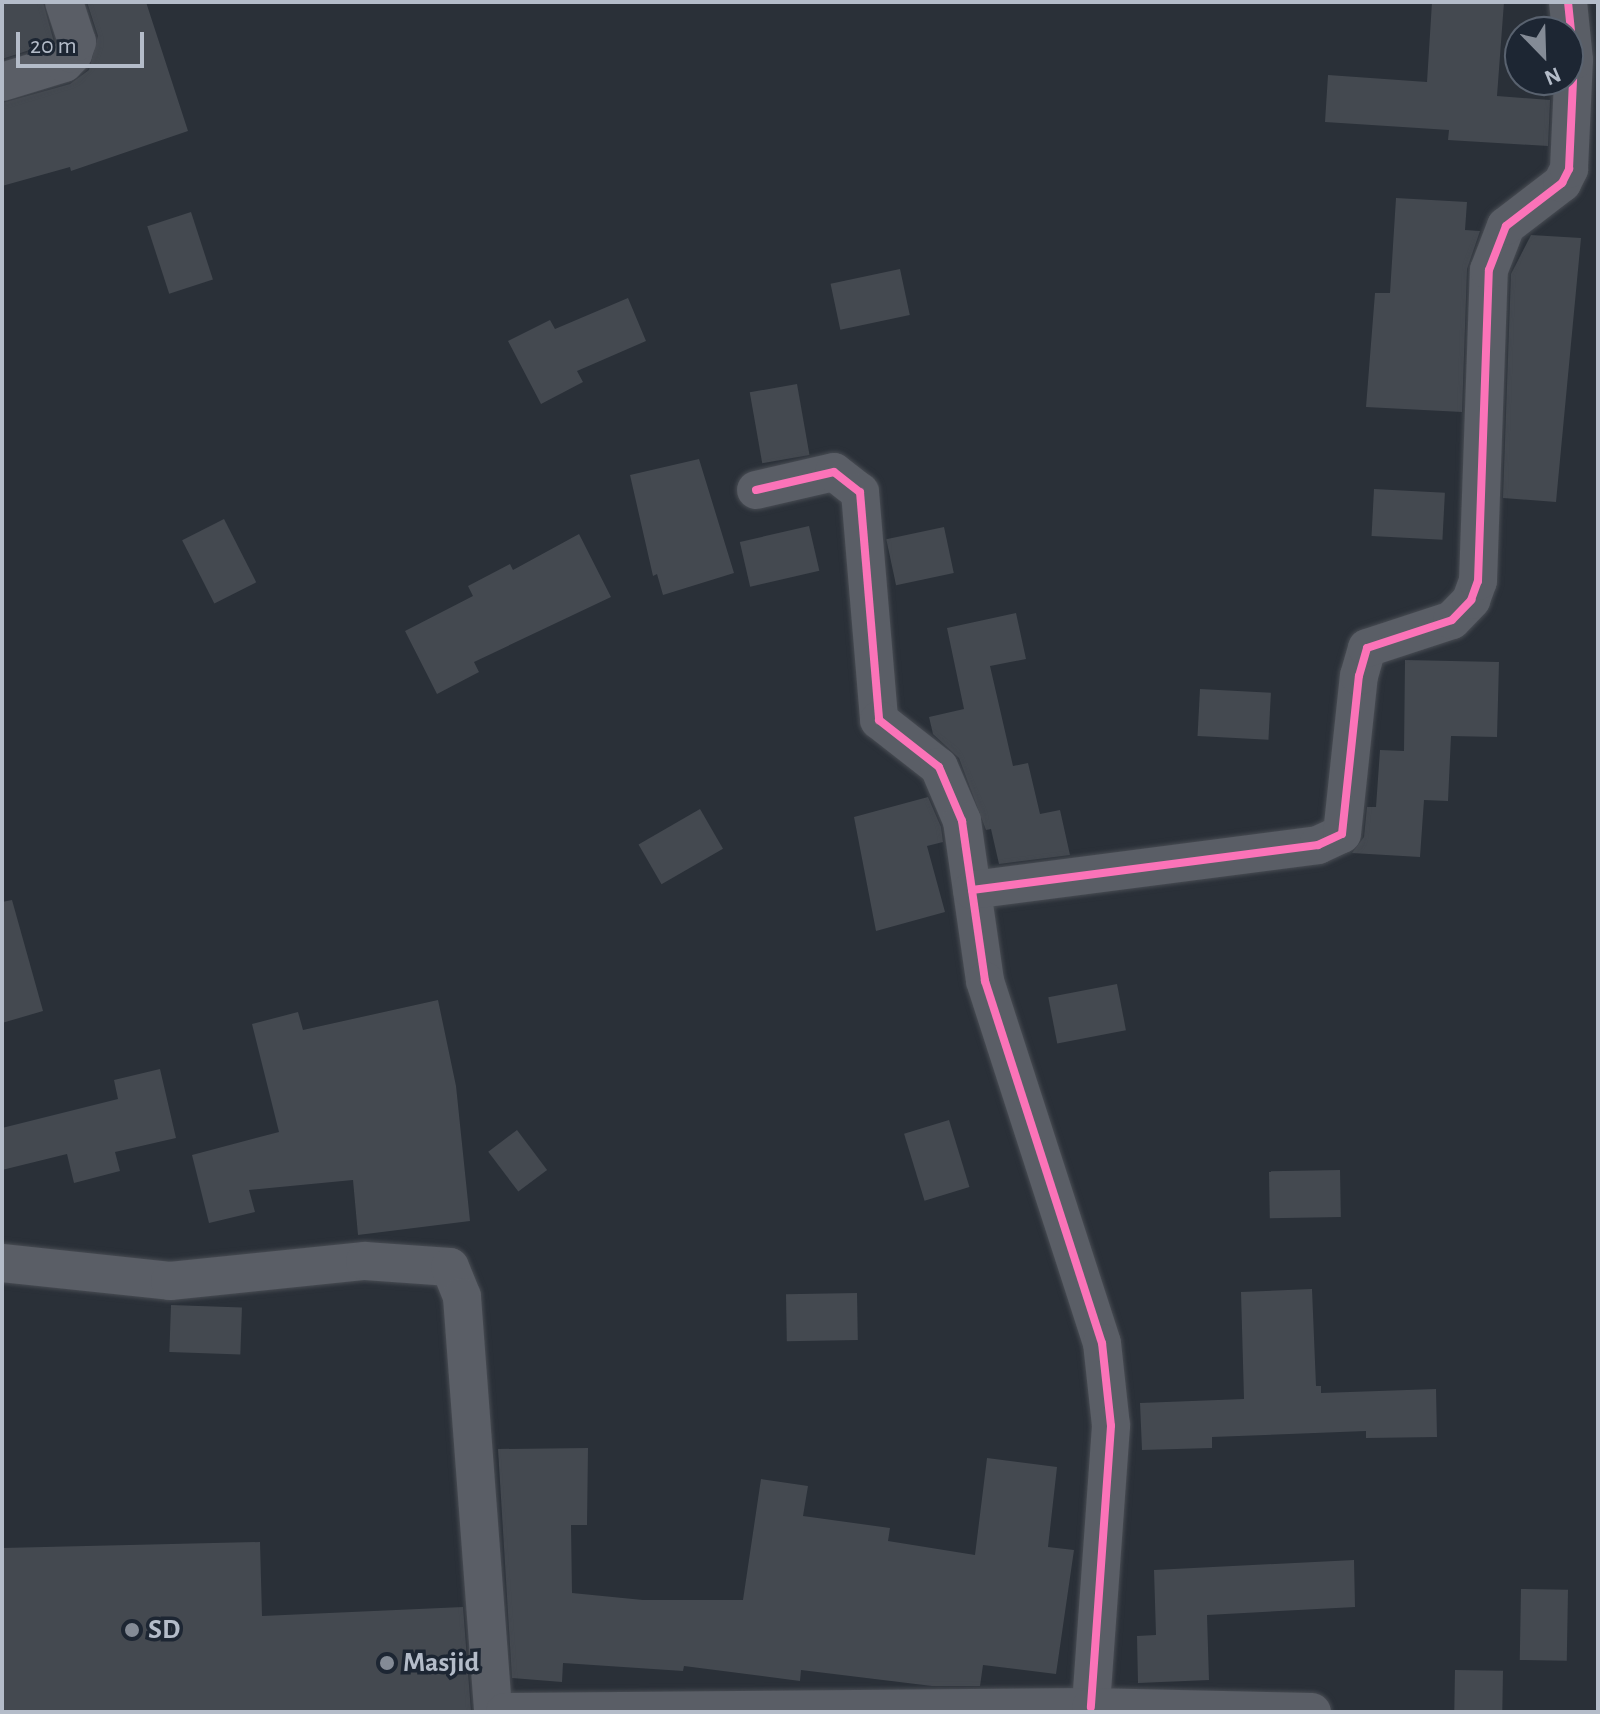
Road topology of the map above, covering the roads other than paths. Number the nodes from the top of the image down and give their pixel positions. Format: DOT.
graph roads {
  1 [pos="64,2"];
  2 [pos="1568,2"];
  3 [pos="2,82"];
  4 [pos="756,490"];
  5 [pos="972,890"];
  6 [pos="2,1263"];
  7 [pos="1091,1707"];
  8 [pos="750,1711"];
  9 [pos="493,1712"];
  10 [pos="505,1712"];
  11 [pos="1312,1712"];
  1 -- 3 [label="street"];
  2 -- 5 [label="street"];
  4 -- 5 [label="street"];
  5 -- 7 [label="street"];
  6 -- 9 [label="street"];
  7 -- 8 [label="street"];
  7 -- 11 [label="street"];
  8 -- 10 [label="street"];
}
